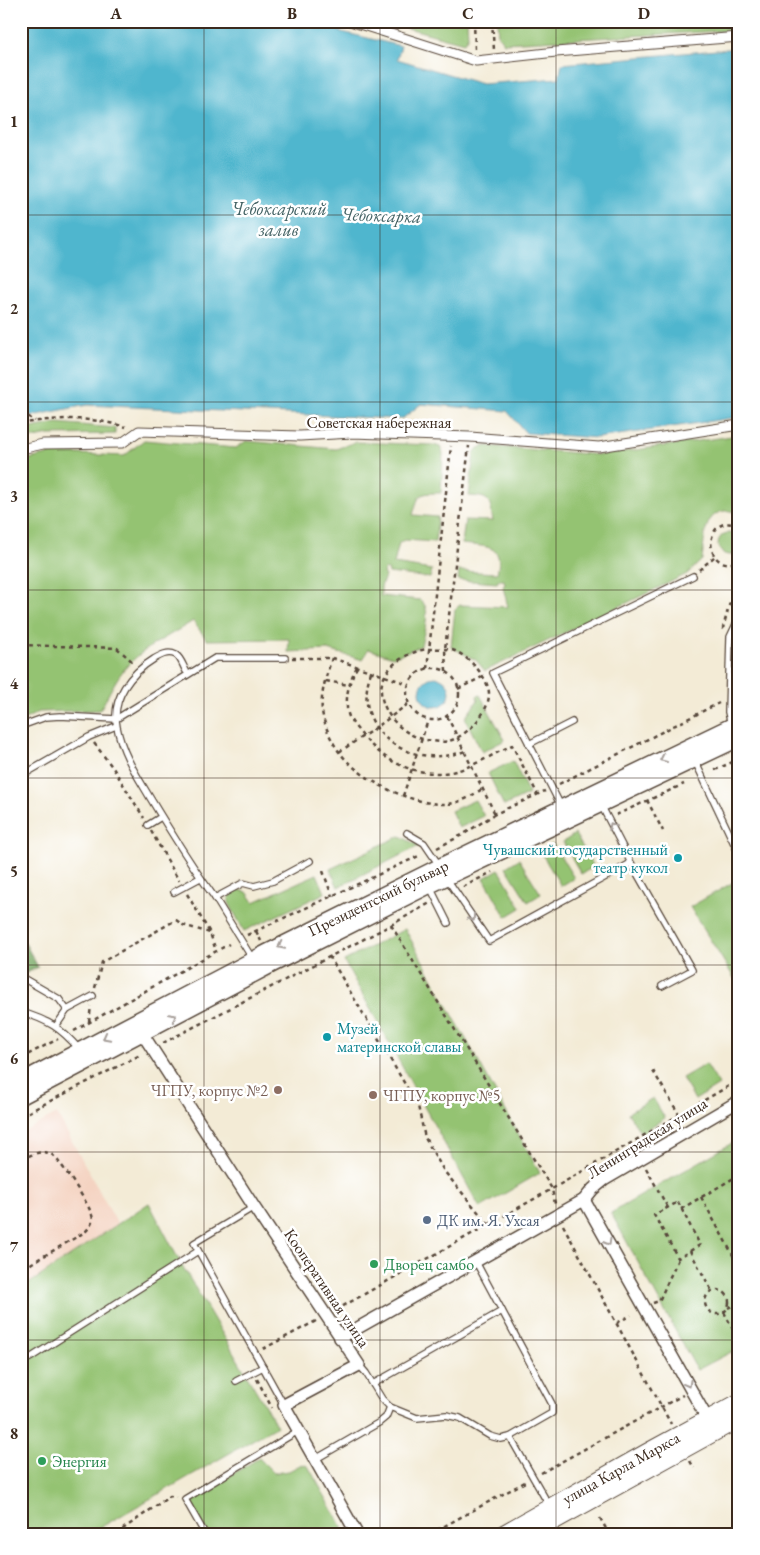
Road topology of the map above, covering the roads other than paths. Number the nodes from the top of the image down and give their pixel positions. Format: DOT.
graph roads {
  1 [pos="350,21"];
  2 [pos="739,37"];
  3 [pos="739,425"];
  4 [pos="21,450"];
  5 [pos="692,576"];
  6 [pos="739,618"];
  7 [pos="285,658"];
  8 [pos="186,671"];
  9 [pos="116,719"];
  10 [pos="572,722"];
  11 [pos="21,726"];
  12 [pos="116,726"];
  13 [pos="736,732"];
  14 [pos="529,744"];
  15 [pos="691,753"];
  16 [pos="21,776"];
  17 [pos="600,803"];
  18 [pos="564,814"];
  19 [pos="161,816"];
  20 [pos="148,825"];
  21 [pos="407,833"];
  22 [pos="739,854"];
  23 [pos="310,861"];
  24 [pos="631,863"];
  25 [pos="443,872"];
  26 [pos="200,878"];
  27 [pos="428,885"];
  28 [pos="174,892"];
  29 [pos="215,898"];
  30 [pos="448,923"];
  31 [pos="256,965"];
  32 [pos="21,977"];
  33 [pos="662,986"];
  34 [pos="93,996"];
  35 [pos="68,1010"];
  36 [pos="21,1012"];
  37 [pos="56,1026"];
  38 [pos="139,1028"];
  39 [pos="83,1057"];
  40 [pos="21,1082"];
  41 [pos="21,1096"];
  42 [pos="739,1101"];
  43 [pos="584,1200"];
  44 [pos="254,1208"];
  45 [pos="198,1251"];
  46 [pos="476,1262"];
  47 [pos="502,1312"];
  48 [pos="340,1338"];
  49 [pos="21,1360"];
  50 [pos="359,1365"];
  51 [pos="263,1367"];
  52 [pos="236,1381"];
  53 [pos="373,1384"];
  54 [pos="739,1403"];
  55 [pos="390,1407"];
  56 [pos="279,1409"];
  57 [pos="739,1418"];
  58 [pos="708,1420"];
  59 [pos="298,1431"];
  60 [pos="510,1437"];
  61 [pos="314,1460"];
  62 [pos="551,1507"];
  63 [pos="739,1531"];
  64 [pos="352,1532"];
  65 [pos="206,1534"];
  66 [pos="504,1534"];
  67 [pos="529,1534"];
  68 [pos="734,1534"];
  1 -- 2 [label="street"];
  3 -- 4 [label="street, Советская набережная"];
  5 -- 14 [label="lane"];
  6 -- 13 [label="lane"];
  7 -- 9 [label="lane"];
  8 -- 9 [label="lane"];
  9 -- 11 [label="lane"];
  9 -- 12 [label="lane"];
  10 -- 14 [label="lane"];
  12 -- 16 [label="lane"];
  12 -- 19 [label="lane"];
  13 -- 15 [label="main road, Президентский бульвар"];
  14 -- 18 [label="lane"];
  15 -- 17 [label="main road, Президентский бульвар"];
  15 -- 18 [label="main road, Президентский бульвар, one-way"];
  15 -- 22 [label="lane"];
  17 -- 18 [label="main road, Президентский бульвар"];
  24 -- 17 [label="lane, one-way"];
  18 -- 25 [label="main road, Президентский бульвар"];
  19 -- 20 [label="lane"];
  19 -- 26 [label="lane"];
  21 -- 25 [label="lane"];
  23 -- 29 [label="lane"];
  25 -- 24 [label="lane, one-way"];
  24 -- 33 [label="lane"];
  25 -- 27 [label="main road, Президентский бульвар"];
  25 -- 31 [label="main road, Президентский бульвар, one-way"];
  26 -- 28 [label="lane"];
  26 -- 29 [label="lane"];
  27 -- 30 [label="lane"];
  27 -- 31 [label="main road, Президентский бульвар"];
  29 -- 31 [label="lane"];
  31 -- 38 [label="main road, Президентский бульвар"];
  32 -- 35 [label="lane"];
  34 -- 35 [label="lane"];
  35 -- 37 [label="lane"];
  36 -- 37 [label="lane"];
  37 -- 39 [label="lane"];
  38 -- 39 [label="main road, Президентский бульвар"];
  38 -- 44 [label="street, Кооперативная улица"];
  39 -- 40 [label="main road, Президентский бульвар"];
  39 -- 41 [label="main road, Президентский бульвар"];
  42 -- 43 [label="street, Ленинградская улица"];
  43 -- 46 [label="street, Ленинградская улица"];
  43 -- 58 [label="street, one-way"];
  44 -- 45 [label="lane"];
  44 -- 48 [label="street, Кооперативная улица"];
  45 -- 49 [label="lane"];
  45 -- 51 [label="lane"];
  46 -- 47 [label="lane"];
  46 -- 48 [label="street, Ленинградская улица"];
  47 -- 53 [label="lane"];
  47 -- 60 [label="lane"];
  48 -- 50 [label="street, Кооперативная улица"];
  50 -- 53 [label="lane"];
  50 -- 56 [label="street, Кооперативная улица"];
  51 -- 52 [label="lane"];
  51 -- 56 [label="lane"];
  53 -- 55 [label="lane"];
  54 -- 58 [label="main road, улица Карла Маркса"];
  55 -- 60 [label="lane"];
  55 -- 61 [label="lane"];
  56 -- 59 [label="street"];
  57 -- 67 [label="main road, улица Карла Маркса"];
  58 -- 62 [label="main road, улица Карла Маркса"];
  59 -- 61 [label="street"];
  59 -- 65 [label="lane"];
  60 -- 62 [label="lane"];
  61 -- 64 [label="street"];
  62 -- 66 [label="main road, улица Карла Маркса"];
  63 -- 68 [label="lane"];
}
